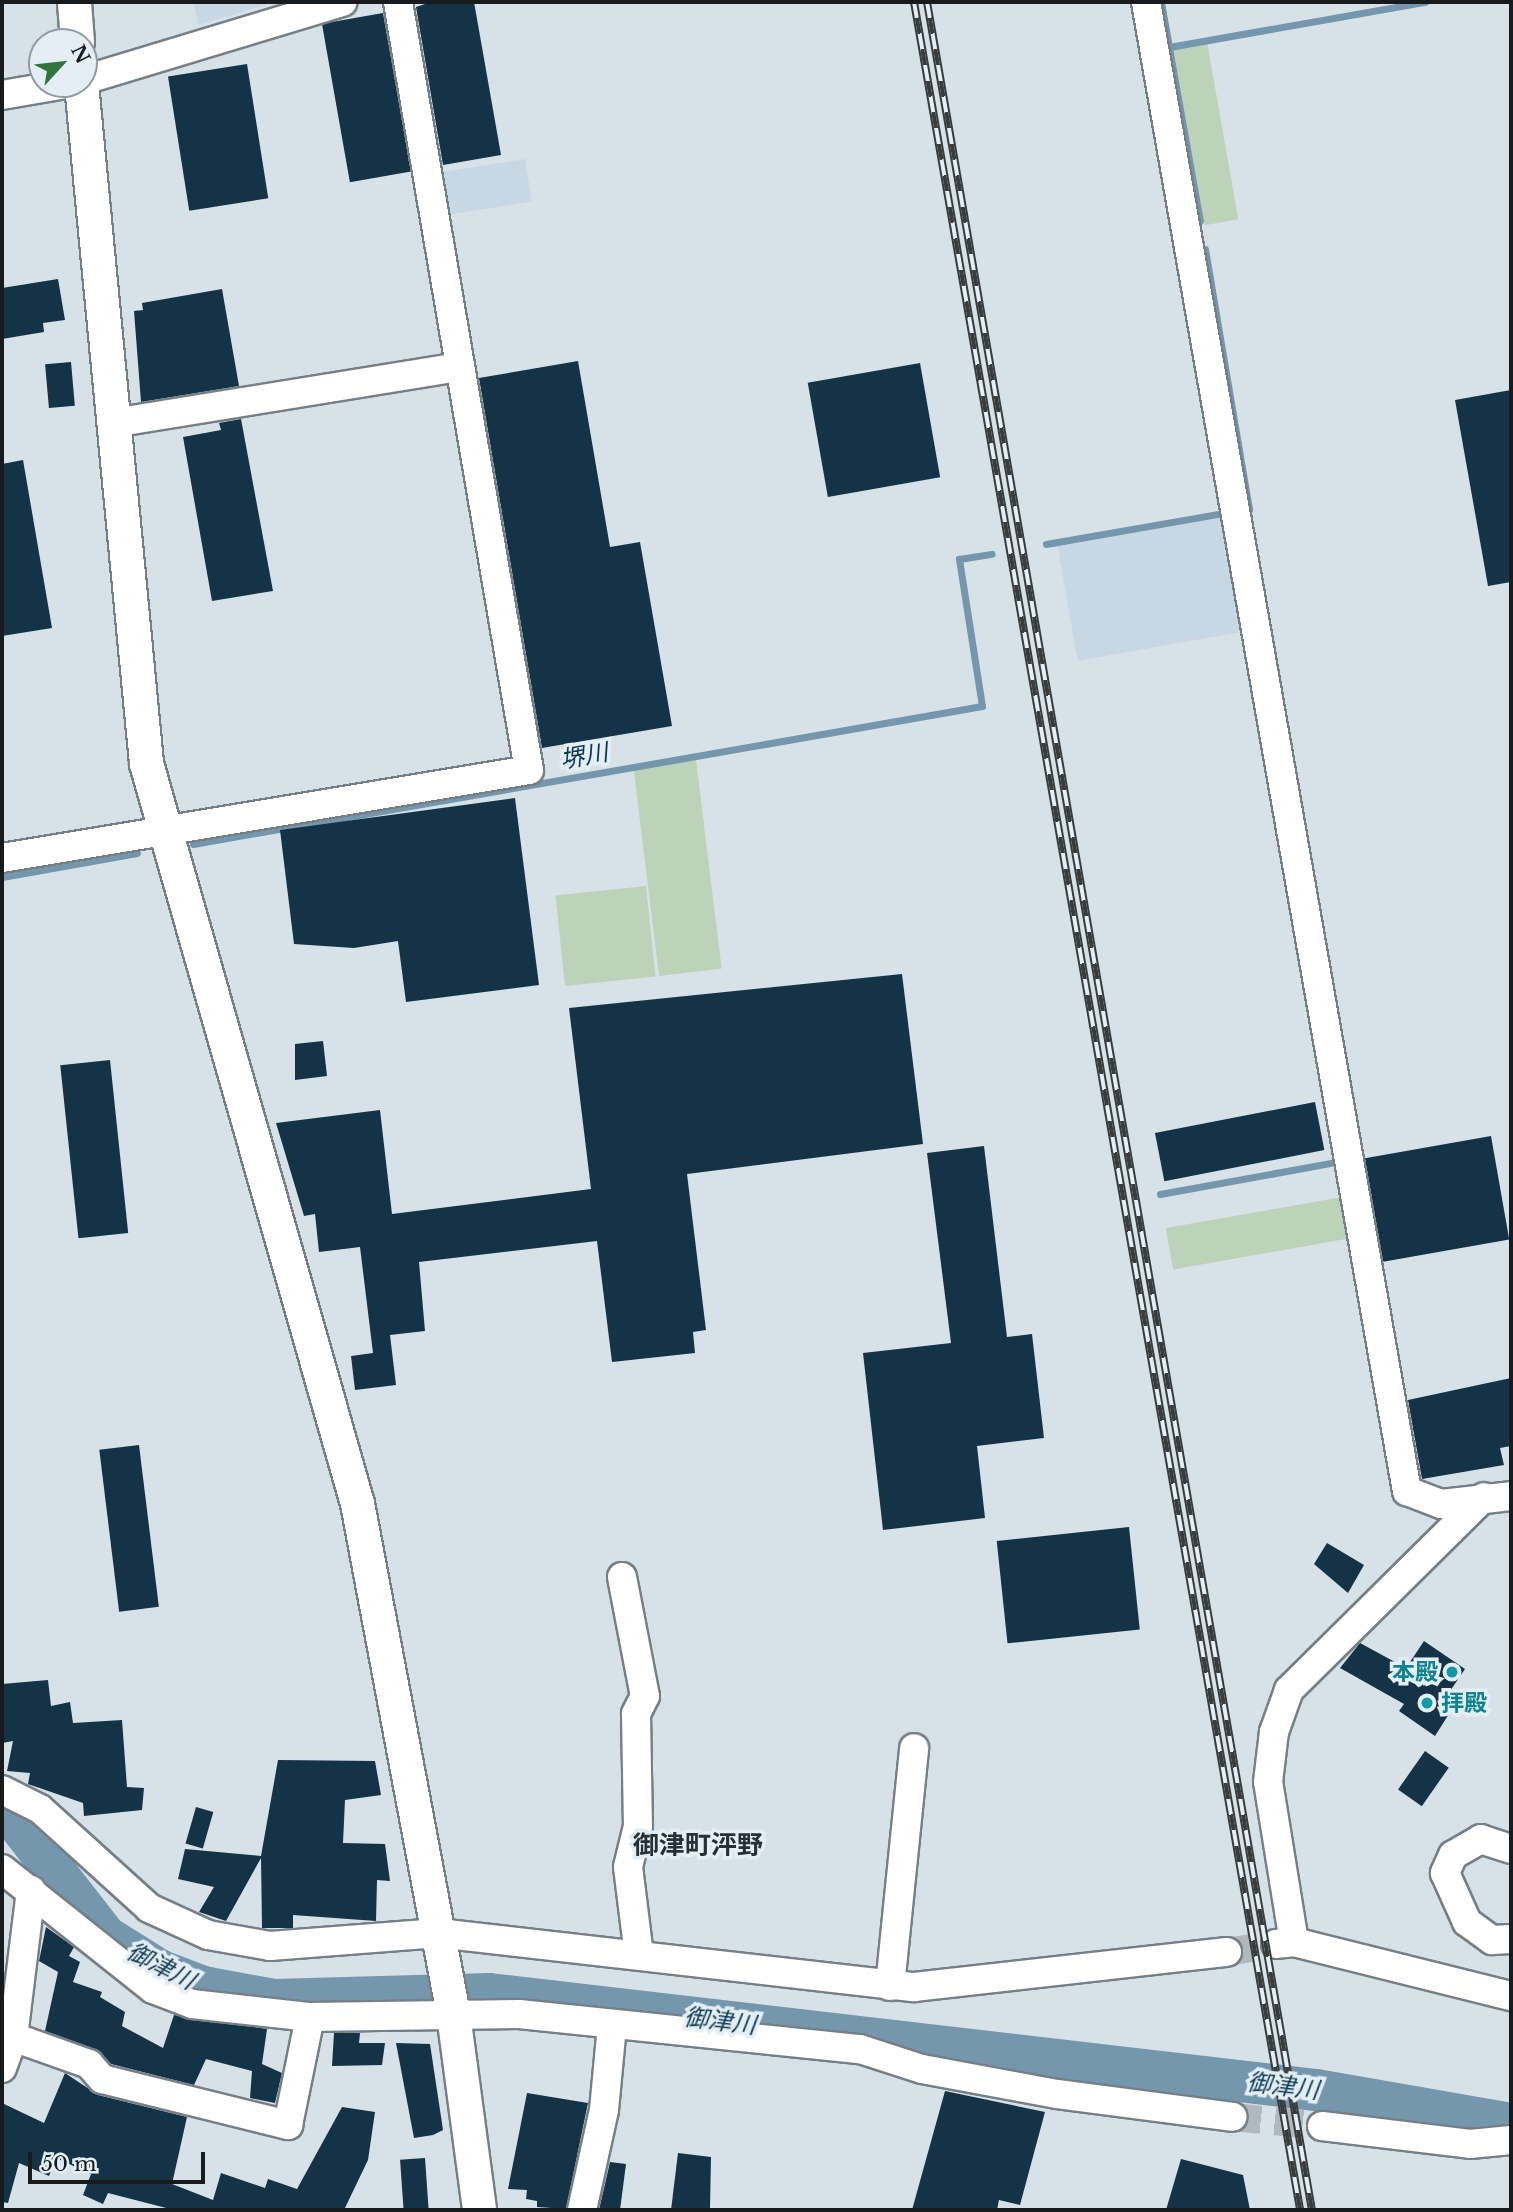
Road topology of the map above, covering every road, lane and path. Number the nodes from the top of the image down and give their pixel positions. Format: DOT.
graph roads {
  1 [pos="74,2"];
  2 [pos="342,2"];
  3 [pos="398,2"];
  4 [pos="1146,2"];
  5 [pos="76,28"];
  6 [pos="98,77"];
  7 [pos="28,91"];
  8 [pos="2,95"];
  9 [pos="83,98"];
  10 [pos="457,368"];
  11 [pos="113,423"];
  12 [pos="160,829"];
  13 [pos="2,858"];
  14 [pos="1498,1497"];
  15 [pos="622,1577"];
  16 [pos="914,1748"];
  17 [pos="2,1790"];
  18 [pos="1511,1849"];
  19 [pos="2,1869"];
  20 [pos="31,1890"];
  21 [pos="438,1936"];
  22 [pos="1511,1939"];
  23 [pos="1227,1952"];
  24 [pos="639,1955"];
  25 [pos="891,1986"];
  26 [pos="1511,1996"];
  27 [pos="452,2011"];
  28 [pos="310,2017"];
  29 [pos="612,2025"];
  30 [pos="13,2037"];
  31 [pos="2,2068"];
  32 [pos="1233,2117"];
  33 [pos="1322,2126"];
  34 [pos="1511,2140"];
  35 [pos="479,2210"];
  36 [pos="582,2210"];
  1 -- 5 [label="street"];
  2 -- 6 [label="street"];
  3 -- 10 [label="street"];
  4 -- 14 [label="street"];
  7 -- 8 [label="street"];
  9 -- 11 [label="street"];
  10 -- 11 [label="street"];
  10 -- 12 [label="street"];
  11 -- 12 [label="street"];
  12 -- 13 [label="street"];
  12 -- 21 [label="street"];
  14 -- 26 [label="street"];
  15 -- 24 [label="street"];
  16 -- 25 [label="street"];
  17 -- 21 [label="street"];
  18 -- 22 [label="street"];
  19 -- 20 [label="street"];
  20 -- 28 [label="street"];
  20 -- 30 [label="street"];
  21 -- 24 [label="street"];
  21 -- 27 [label="street"];
  23 -- 25 [label="street"];
  24 -- 25 [label="street"];
  27 -- 28 [label="street"];
  27 -- 29 [label="street"];
  27 -- 35 [label="street"];
  28 -- 30 [label="street"];
  29 -- 32 [label="street"];
  29 -- 36 [label="street"];
  30 -- 31 [label="street"];
  33 -- 34 [label="street"];
}
